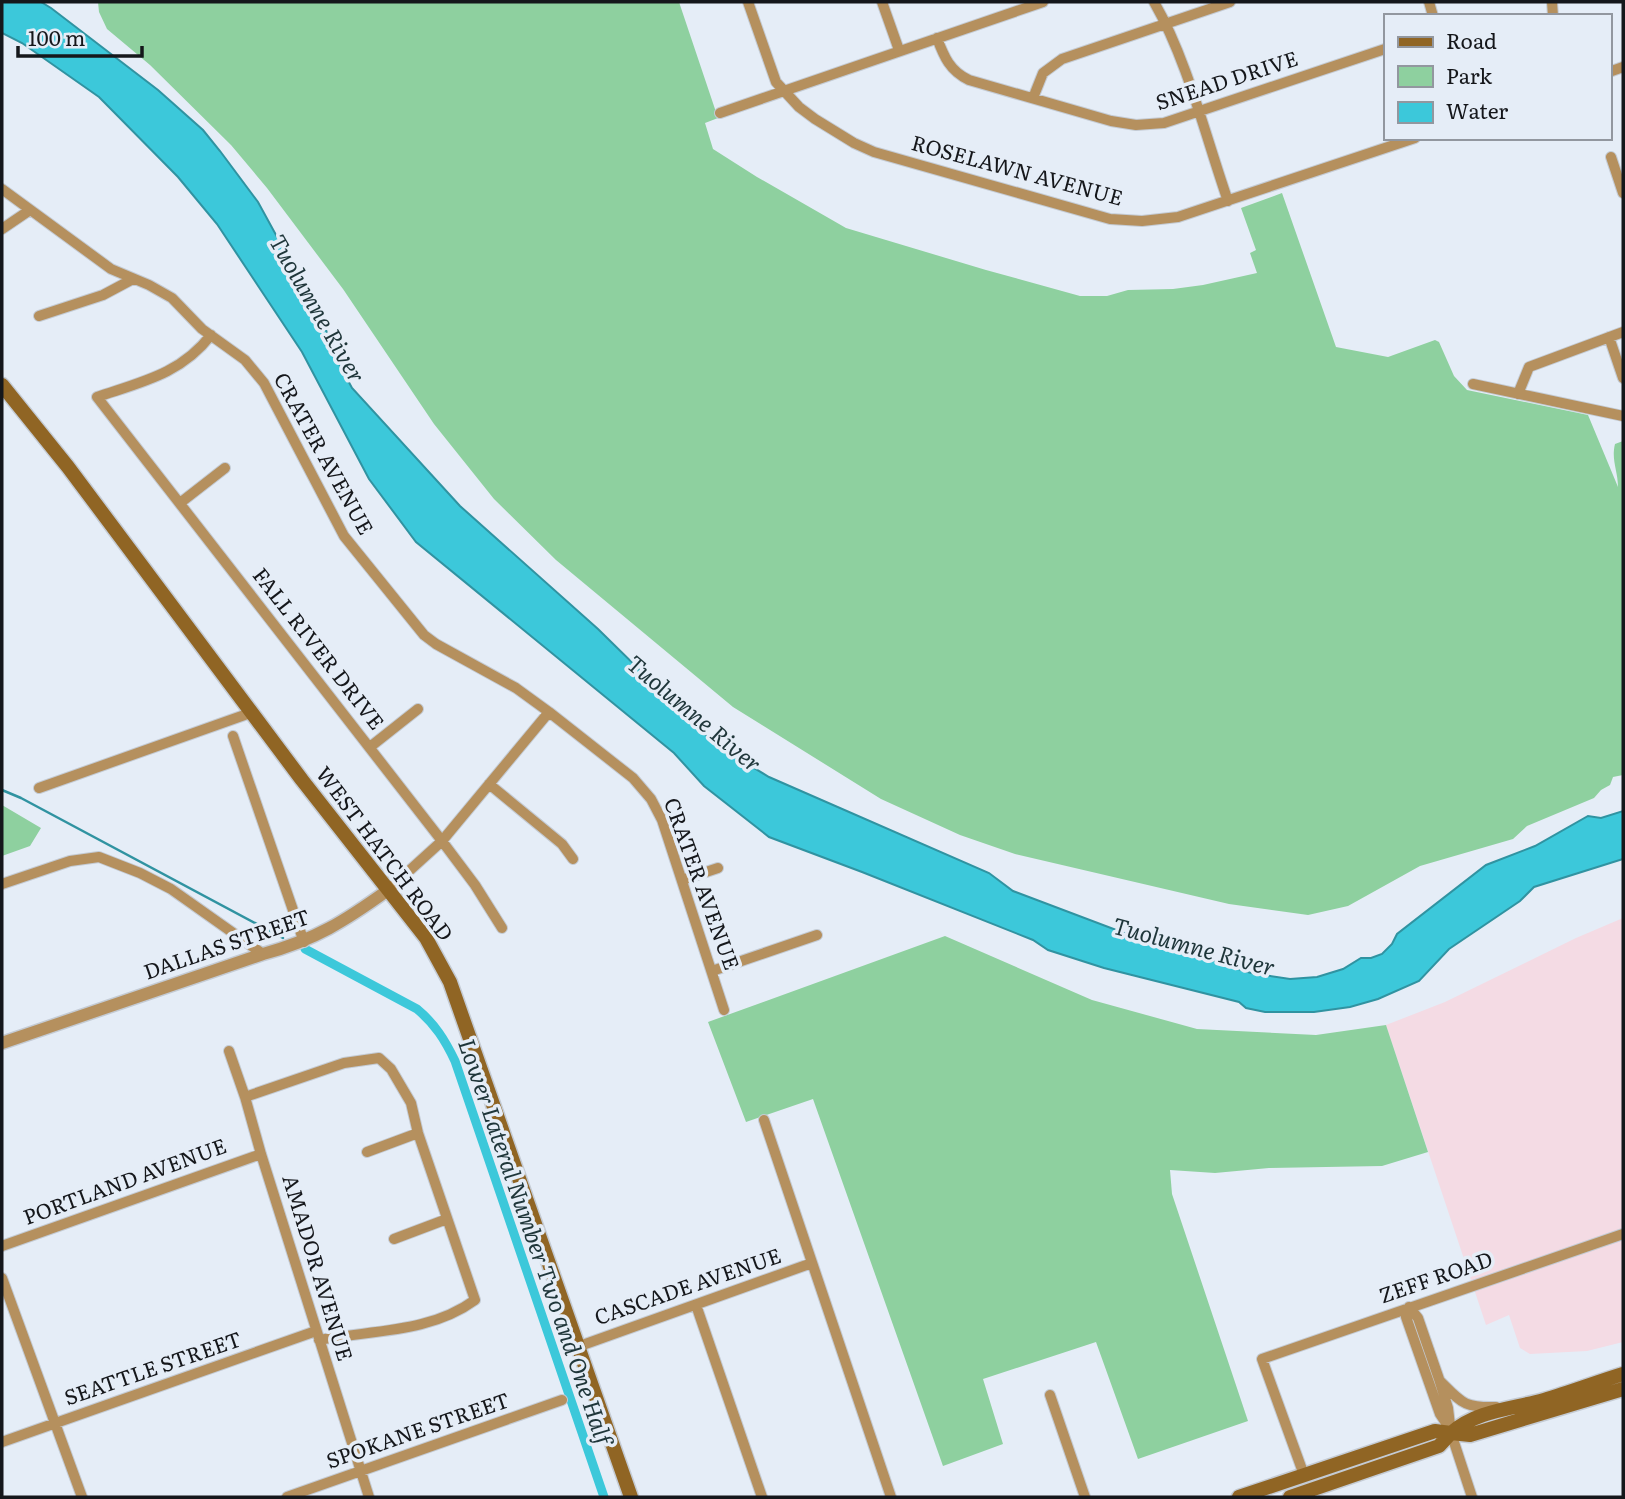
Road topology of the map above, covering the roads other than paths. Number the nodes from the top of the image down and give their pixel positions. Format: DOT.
graph roads {
  1 [pos="748,2"];
  2 [pos="882,2"];
  3 [pos="1043,2"];
  4 [pos="1154,2"];
  5 [pos="1230,2"];
  6 [pos="1017,6"];
  7 [pos="1167,23"];
  8 [pos="937,38"];
  9 [pos="1384,49"];
  10 [pos="899,50"];
  11 [pos="783,90"];
  12 [pos="1033,99"];
  13 [pos="720,113"];
  14 [pos="1198,113"];
  15 [pos="1409,140"];
  16 [pos="1611,158"];
  17 [pos="2,189"];
  18 [pos="1623,193"];
  19 [pos="1228,201"];
  20 [pos="30,211"];
  21 [pos="2,229"];
  22 [pos="133,279"];
  23 [pos="39,316"];
  24 [pos="1623,332"];
  25 [pos="211,335"];
  26 [pos="1609,337"];
  27 [pos="1623,378"];
  28 [pos="1473,384"];
  29 [pos="2,385"];
  30 [pos="1518,394"];
  31 [pos="1623,416"];
  32 [pos="225,468"];
  33 [pos="180,503"];
  34 [pos="418,709"];
  35 [pos="253,712"];
  36 [pos="549,712"];
  37 [pos="233,736"];
  38 [pos="370,747"];
  39 [pos="489,784"];
  40 [pos="39,788"];
  41 [pos="442,841"];
  42 [pos="573,859"];
  43 [pos="718,868"];
  44 [pos="682,880"];
  45 [pos="2,884"];
  46 [pos="388,890"];
  47 [pos="502,928"];
  48 [pos="817,934"];
  49 [pos="304,942"];
  50 [pos="263,954"];
  51 [pos="712,971"];
  52 [pos="724,1010"];
  53 [pos="2,1043"];
  54 [pos="229,1051"];
  55 [pos="245,1097"];
  56 [pos="764,1120"];
  57 [pos="418,1133"];
  58 [pos="367,1152"];
  59 [pos="261,1154"];
  60 [pos="447,1219"];
  61 [pos="1623,1234"];
  62 [pos="394,1239"];
  63 [pos="2,1246"];
  64 [pos="812,1264"];
  65 [pos="2,1278"];
  66 [pos="696,1305"];
  67 [pos="7,1307"];
  68 [pos="1409,1307"];
  69 [pos="318,1336"];
  70 [pos="578,1347"];
  71 [pos="1623,1374"];
  72 [pos="1439,1379"];
  73 [pos="1623,1390"];
  74 [pos="1050,1395"];
  75 [pos="562,1400"];
  76 [pos="1510,1406"];
  77 [pos="56,1423"];
  78 [pos="1451,1433"];
  79 [pos="2,1442"];
  80 [pos="361,1472"];
  81 [pos="1304,1475"];
  82 [pos="1310,1494"];
  83 [pos="82,1497"];
  84 [pos="287,1497"];
  85 [pos="369,1497"];
  86 [pos="631,1497"];
  87 [pos="762,1497"];
  88 [pos="891,1497"];
  89 [pos="1085,1497"];
  90 [pos="1240,1497"];
  91 [pos="1266,1497"];
  92 [pos="1290,1497"];
  93 [pos="1472,1497"];
  1 -- 11 [label="street"];
  2 -- 10 [label="street"];
  3 -- 6 [label="street"];
  4 -- 7 [label="street"];
  5 -- 7 [label="street"];
  6 -- 8 [label="street"];
  7 -- 12 [label="street"];
  7 -- 14 [label="street"];
  8 -- 10 [label="street"];
  8 -- 12 [label="street, SNEAD DRIVE"];
  9 -- 14 [label="street, SNEAD DRIVE"];
  10 -- 11 [label="street"];
  11 -- 13 [label="street"];
  11 -- 19 [label="street, ROSELAWN AVENUE"];
  12 -- 14 [label="street, SNEAD DRIVE"];
  14 -- 19 [label="street"];
  15 -- 19 [label="street, ROSELAWN AVENUE"];
  16 -- 18 [label="street"];
  17 -- 20 [label="street, CRATER AVENUE"];
  20 -- 21 [label="street"];
  20 -- 22 [label="street, CRATER AVENUE"];
  22 -- 23 [label="street"];
  22 -- 25 [label="street, CRATER AVENUE"];
  24 -- 26 [label="street"];
  25 -- 33 [label="street, FALL RIVER DRIVE"];
  25 -- 36 [label="street, CRATER AVENUE"];
  26 -- 27 [label="street"];
  26 -- 30 [label="street"];
  28 -- 30 [label="street"];
  29 -- 35 [label="main road, WEST HATCH ROAD"];
  30 -- 31 [label="street"];
  32 -- 33 [label="street"];
  33 -- 38 [label="street, FALL RIVER DRIVE"];
  34 -- 38 [label="street"];
  35 -- 40 [label="street"];
  35 -- 46 [label="main road, WEST HATCH ROAD"];
  36 -- 39 [label="street, DALLAS STREET"];
  36 -- 44 [label="street, CRATER AVENUE"];
  37 -- 49 [label="street"];
  38 -- 41 [label="street, FALL RIVER DRIVE"];
  39 -- 41 [label="street, DALLAS STREET"];
  39 -- 42 [label="street"];
  41 -- 46 [label="street, DALLAS STREET"];
  41 -- 47 [label="street, FALL RIVER DRIVE"];
  43 -- 44 [label="street"];
  44 -- 51 [label="street, CRATER AVENUE"];
  45 -- 50 [label="street"];
  46 -- 49 [label="street, DALLAS STREET"];
  46 -- 70 [label="main road, WEST HATCH ROAD"];
  48 -- 51 [label="street"];
  49 -- 50 [label="street, DALLAS STREET"];
  50 -- 53 [label="street, DALLAS STREET"];
  51 -- 52 [label="street, CRATER AVENUE"];
  54 -- 55 [label="street, AMADOR AVENUE"];
  55 -- 57 [label="street"];
  55 -- 59 [label="street, AMADOR AVENUE"];
  56 -- 64 [label="street"];
  57 -- 58 [label="street"];
  57 -- 60 [label="street"];
  59 -- 63 [label="street, PORTLAND AVENUE"];
  59 -- 69 [label="street, AMADOR AVENUE"];
  60 -- 62 [label="street"];
  60 -- 69 [label="street, SEATTLE STREET"];
  61 -- 68 [label="street, ZEFF ROAD"];
  64 -- 66 [label="street, CASCADE AVENUE"];
  64 -- 88 [label="street"];
  65 -- 67 [label="street"];
  66 -- 70 [label="street, CASCADE AVENUE"];
  66 -- 87 [label="street"];
  67 -- 77 [label="street"];
  68 -- 72 [label="street"];
  68 -- 78 [label="street"];
  68 -- 81 [label="street, ZEFF ROAD"];
  69 -- 77 [label="street, SEATTLE STREET"];
  69 -- 80 [label="street, AMADOR AVENUE"];
  70 -- 86 [label="main road, WEST HATCH ROAD"];
  71 -- 76 [label="main road"];
  72 -- 76 [label="street"];
  72 -- 78 [label="street"];
  73 -- 78 [label="main road"];
  74 -- 89 [label="street"];
  75 -- 80 [label="street, SPOKANE STREET"];
  76 -- 78 [label="main road"];
  77 -- 79 [label="street, SEATTLE STREET"];
  77 -- 83 [label="street"];
  78 -- 81 [label="main road"];
  78 -- 82 [label="main road"];
  78 -- 93 [label="street"];
  80 -- 84 [label="street, SPOKANE STREET"];
  80 -- 85 [label="street, AMADOR AVENUE"];
  81 -- 90 [label="main road"];
  81 -- 91 [label="main road"];
  82 -- 92 [label="main road"];
}
